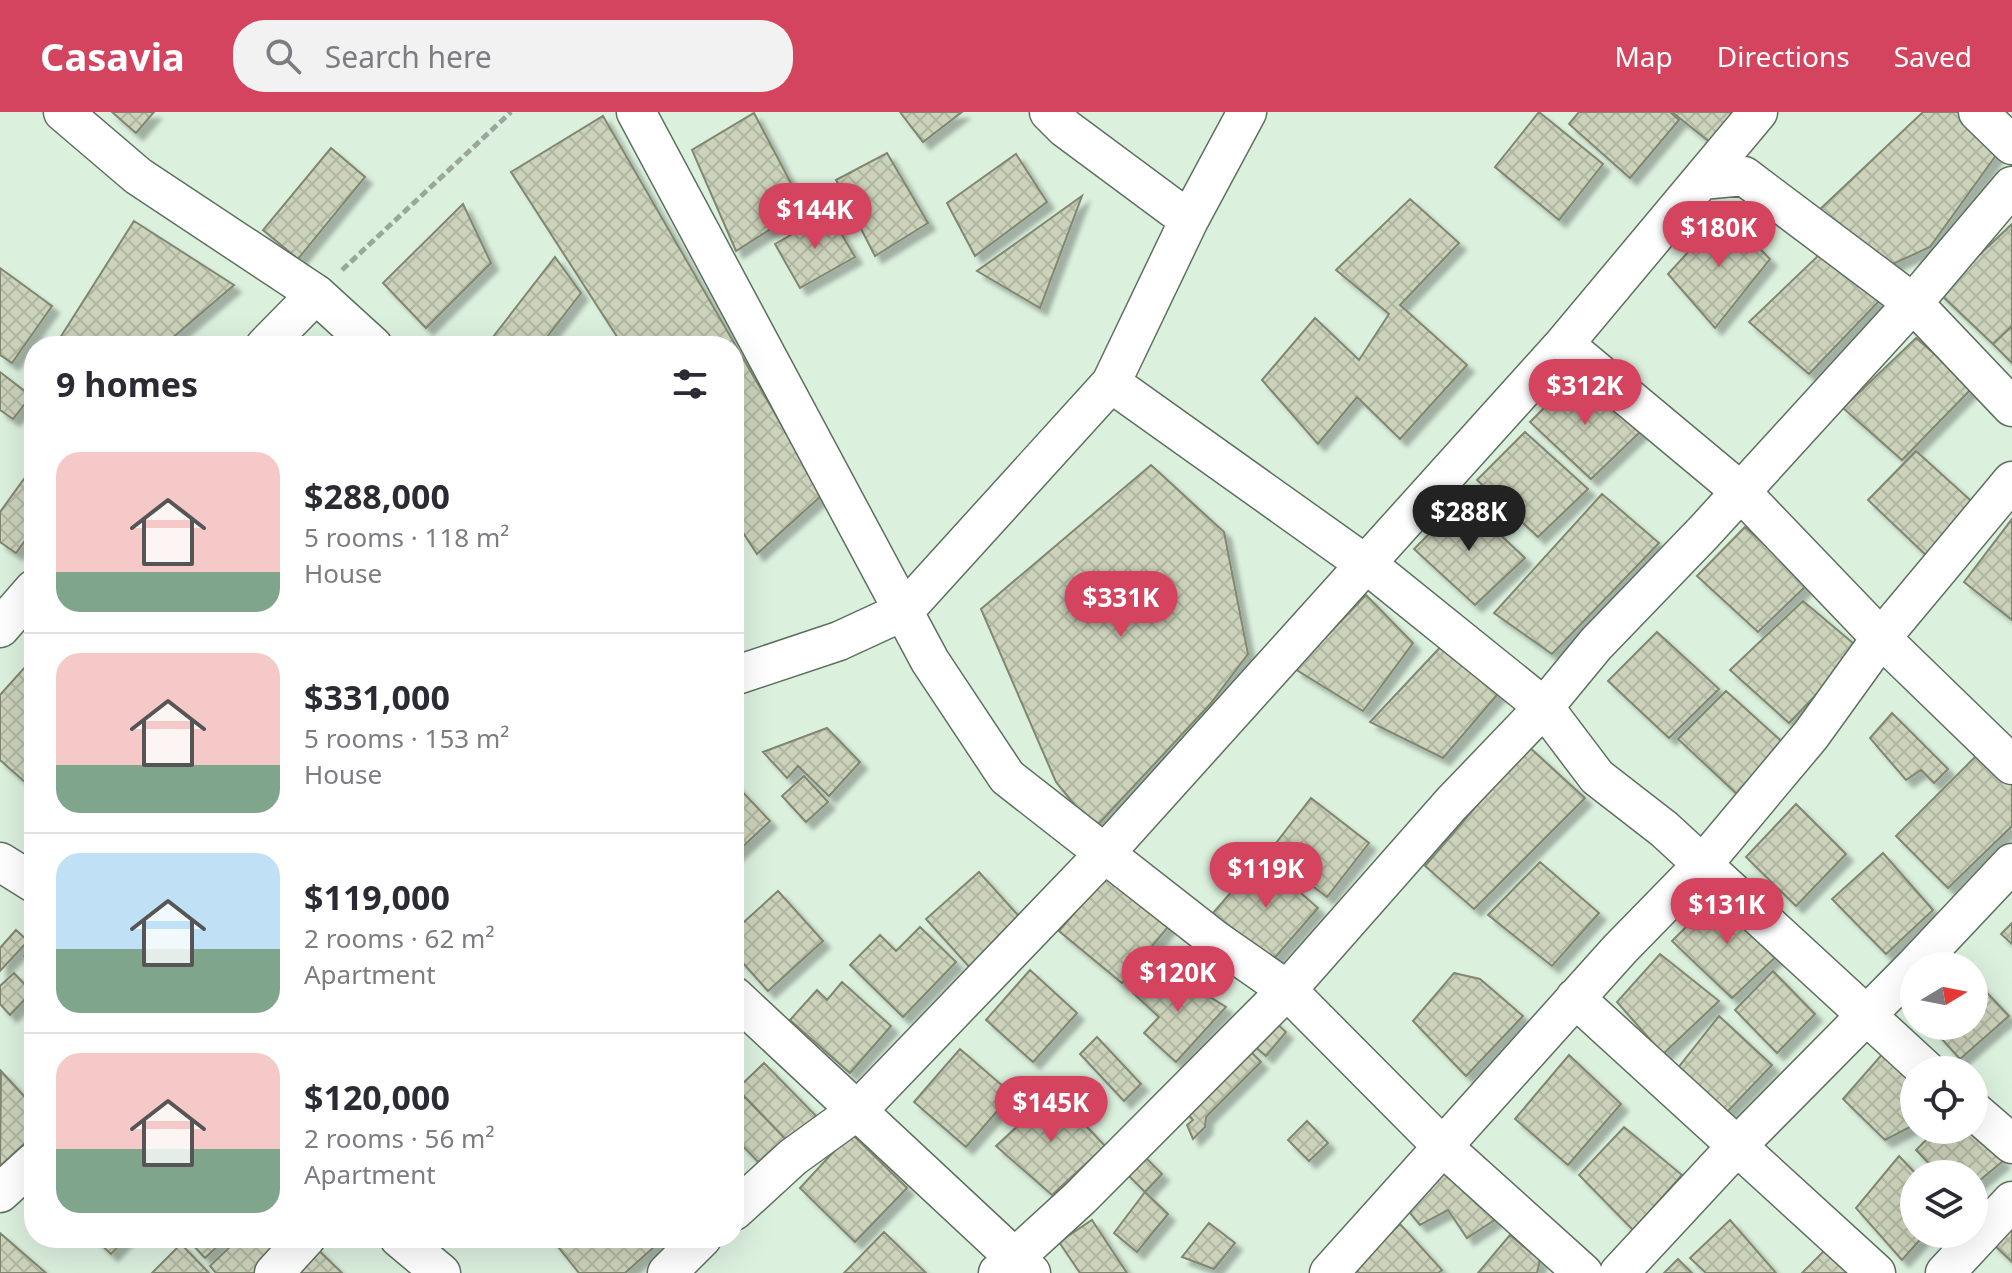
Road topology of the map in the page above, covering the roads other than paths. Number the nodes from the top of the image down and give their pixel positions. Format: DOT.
graph roads {
  1 [pos="63,112"];
  2 [pos="636,112"];
  3 [pos="1049,112"];
  4 [pos="1247,112"];
  5 [pos="1758,112"];
  6 [pos="1978,112"];
  7 [pos="2012,145"];
  8 [pos="1702,180"];
  9 [pos="2012,186"];
  10 [pos="1189,220"];
  11 [pos="316,294"];
  12 [pos="1913,303"];
  13 [pos="275,336"];
  14 [pos="362,336"];
  15 [pos="1564,344"];
  16 [pos="1111,383"];
  17 [pos="2012,407"];
  18 [pos="2012,481"];
  19 [pos="1739,490"];
  20 [pos="1368,565"];
  21 [pos="24,601"];
  22 [pos="904,611"];
  23 [pos="0,628"];
  24 [pos="1881,638"];
  25 [pos="744,673"];
  26 [pos="1544,707"];
  27 [pos="2012,765"];
  28 [pos="1106,852"];
  29 [pos="0,862"];
  30 [pos="2012,863"];
  31 [pos="1703,864"];
  32 [pos="24,877"];
  33 [pos="1927,952"];
  34 [pos="1900,981"];
  35 [pos="1287,990"];
  36 [pos="1575,998"];
  37 [pos="744,1005"];
  38 [pos="1865,1018"];
  39 [pos="1910,1056"];
  40 [pos="858,1110"];
  41 [pos="1988,1123"];
  42 [pos="2012,1144"];
  43 [pos="1442,1146"];
  44 [pos="1736,1147"];
  45 [pos="24,1171"];
  46 [pos="0,1193"];
  47 [pos="2012,1201"];
  48 [pos="744,1202"];
  49 [pos="297,1248"];
  50 [pos="411,1248"];
  51 [pos="692,1248"];
  52 [pos="1015,1268"];
  53 [pos="274,1273"];
  54 [pos="441,1273"];
  55 [pos="667,1273"];
  56 [pos="1329,1273"];
  57 [pos="1583,1273"];
  58 [pos="1619,1273"];
  59 [pos="1876,1273"];
  60 [pos="1945,1273"];
  1 -- 11 [label="street"];
  2 -- 22 [label="street"];
  3 -- 10 [label="street"];
  4 -- 10 [label="street"];
  5 -- 8 [label="street"];
  6 -- 7 [label="street"];
  8 -- 12 [label="street"];
  8 -- 15 [label="street"];
  9 -- 12 [label="street"];
  10 -- 16 [label="street"];
  11 -- 13 [label="street"];
  11 -- 14 [label="street"];
  12 -- 17 [label="street"];
  12 -- 19 [label="street"];
  15 -- 19 [label="street"];
  15 -- 20 [label="street"];
  16 -- 20 [label="street"];
  16 -- 22 [label="street"];
  18 -- 24 [label="street"];
  19 -- 24 [label="street"];
  19 -- 26 [label="street"];
  20 -- 26 [label="street"];
  20 -- 28 [label="street"];
  21 -- 23 [label="street"];
  22 -- 25 [label="street"];
  22 -- 28 [label="street"];
  24 -- 27 [label="street"];
  24 -- 31 [label="street"];
  26 -- 31 [label="street"];
  26 -- 35 [label="street"];
  28 -- 35 [label="street"];
  28 -- 40 [label="street"];
  29 -- 32 [label="street"];
  30 -- 33 [label="street"];
  31 -- 36 [label="street"];
  31 -- 38 [label="street"];
  34 -- 38 [label="street"];
  35 -- 43 [label="street"];
  35 -- 52 [label="street"];
  36 -- 43 [label="street"];
  36 -- 44 [label="street"];
  37 -- 40 [label="street"];
  38 -- 39 [label="street"];
  38 -- 44 [label="street"];
  40 -- 48 [label="street"];
  40 -- 52 [label="street"];
  41 -- 42 [label="street"];
  43 -- 56 [label="street"];
  43 -- 57 [label="street"];
  44 -- 58 [label="street"];
  44 -- 59 [label="street"];
  45 -- 46 [label="street"];
  47 -- 60 [label="street"];
  49 -- 53 [label="street"];
  50 -- 54 [label="street"];
  51 -- 55 [label="street"];
}
